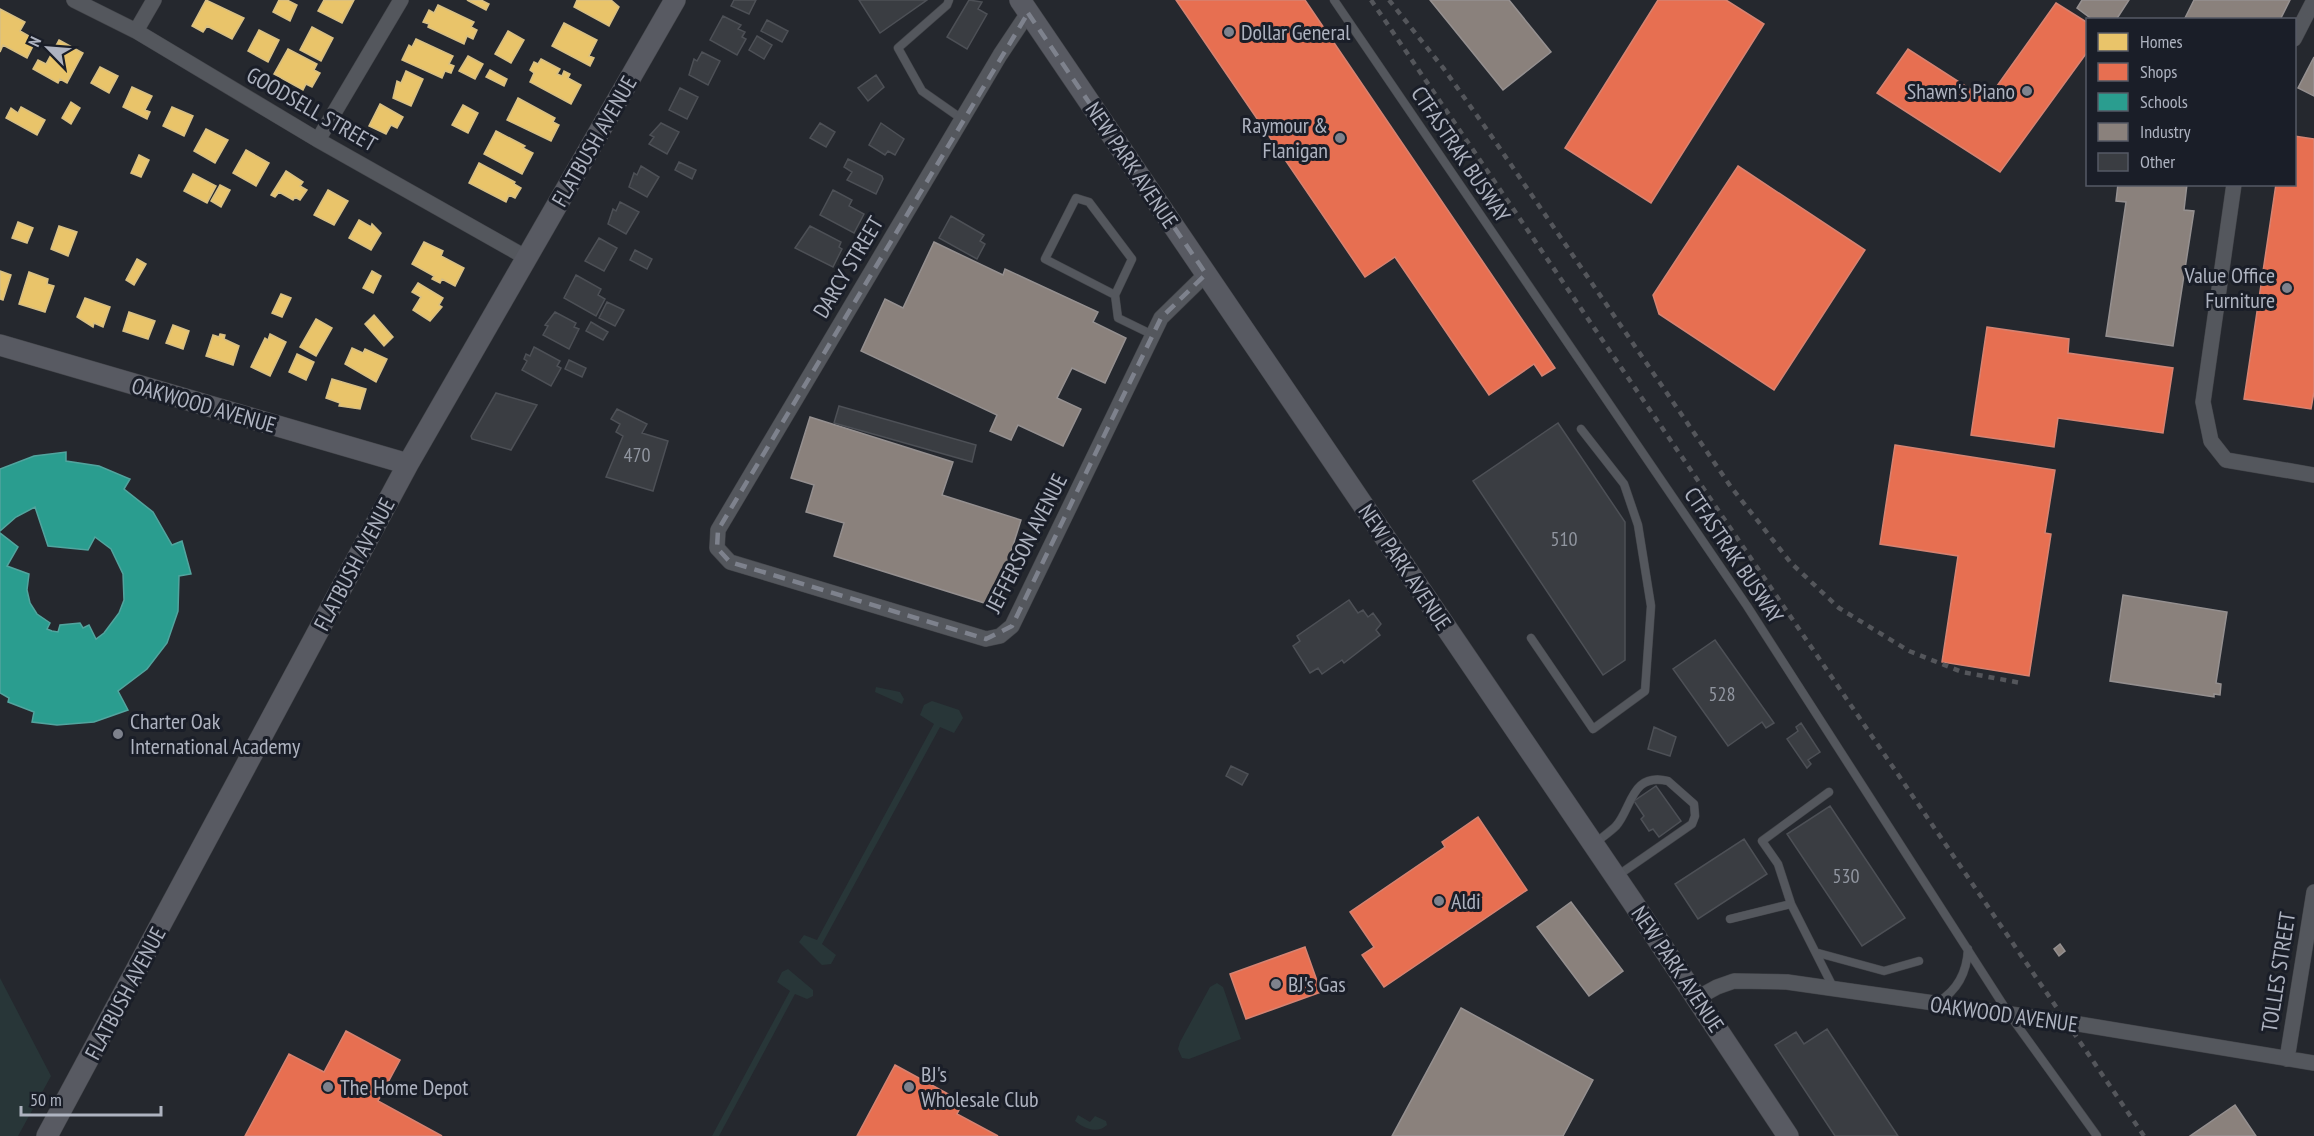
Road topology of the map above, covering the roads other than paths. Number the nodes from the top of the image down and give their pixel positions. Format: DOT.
graph roads {
  1 [pos="74,0"];
  2 [pos="154,0"];
  3 [pos="401,0"];
  4 [pos="675,0"];
  5 [pos="949,0"];
  6 [pos="1334,0"];
  7 [pos="2314,0"];
  8 [pos="1024,6"];
  9 [pos="136,31"];
  10 [pos="2296,37"];
  11 [pos="962,120"];
  12 [pos="318,140"];
  13 [pos="2234,186"];
  14 [pos="527,258"];
  15 [pos="1206,274"];
  16 [pos="1115,295"];
  17 [pos="1153,335"];
  18 [pos="0,345"];
  19 [pos="1581,429"];
  20 [pos="408,464"];
  21 [pos="2314,475"];
  22 [pos="717,548"];
  23 [pos="1532,638"];
  24 [pos="1829,792"];
  25 [pos="1593,844"];
  26 [pos="1616,877"];
  27 [pos="2314,892"];
  28 [pos="1791,904"];
  29 [pos="1730,919"];
  30 [pos="1968,949"];
  31 [pos="1818,953"];
  32 [pos="1919,960"];
  33 [pos="1834,988"];
  34 [pos="1697,998"];
  35 [pos="1936,1004"];
  36 [pos="2009,1014"];
  37 [pos="2287,1059"];
  38 [pos="2314,1063"];
  39 [pos="47,1136"];
  40 [pos="1788,1136"];
  41 [pos="2097,1136"];
  1 -- 9 [label="street, GOODSELL STREET"];
  2 -- 9 [label="street"];
  3 -- 12 [label="street"];
  4 -- 14 [label="street, FLATBUSH AVENUE"];
  5 -- 11 [label="lane"];
  6 -- 30 [label="lane, CTFASTRAK BUSWAY"];
  7 -- 10 [label="street"];
  8 -- 11 [label="street, DARCY STREET"];
  8 -- 15 [label="street, NEW PARK AVENUE"];
  9 -- 12 [label="street, GOODSELL STREET"];
  11 -- 22 [label="street, DARCY STREET"];
  12 -- 14 [label="street, GOODSELL STREET"];
  13 -- 21 [label="street"];
  14 -- 20 [label="street, FLATBUSH AVENUE"];
  15 -- 17 [label="street, JEFFERSON AVENUE"];
  15 -- 25 [label="street, NEW PARK AVENUE"];
  16 -- 16 [label="lane"];
  16 -- 17 [label="lane"];
  17 -- 22 [label="street, JEFFERSON AVENUE"];
  18 -- 20 [label="street, OAKWOOD AVENUE"];
  19 -- 23 [label="lane"];
  20 -- 39 [label="street, FLATBUSH AVENUE"];
  24 -- 28 [label="lane"];
  25 -- 26 [label="street, NEW PARK AVENUE"];
  25 -- 26 [label="lane"];
  26 -- 34 [label="street, NEW PARK AVENUE"];
  27 -- 37 [label="street, TOLLES STREET"];
  28 -- 29 [label="lane"];
  28 -- 31 [label="lane"];
  30 -- 35 [label="lane"];
  30 -- 36 [label="lane, CTFASTRAK BUSWAY"];
  31 -- 32 [label="lane"];
  31 -- 33 [label="lane"];
  33 -- 34 [label="street, OAKWOOD AVENUE"];
  33 -- 35 [label="street, OAKWOOD AVENUE"];
  34 -- 40 [label="street, NEW PARK AVENUE"];
  35 -- 36 [label="street, OAKWOOD AVENUE"];
  36 -- 37 [label="street, OAKWOOD AVENUE"];
  36 -- 41 [label="lane, CTFASTRAK BUSWAY"];
  37 -- 38 [label="street, OAKWOOD AVENUE"];
}
